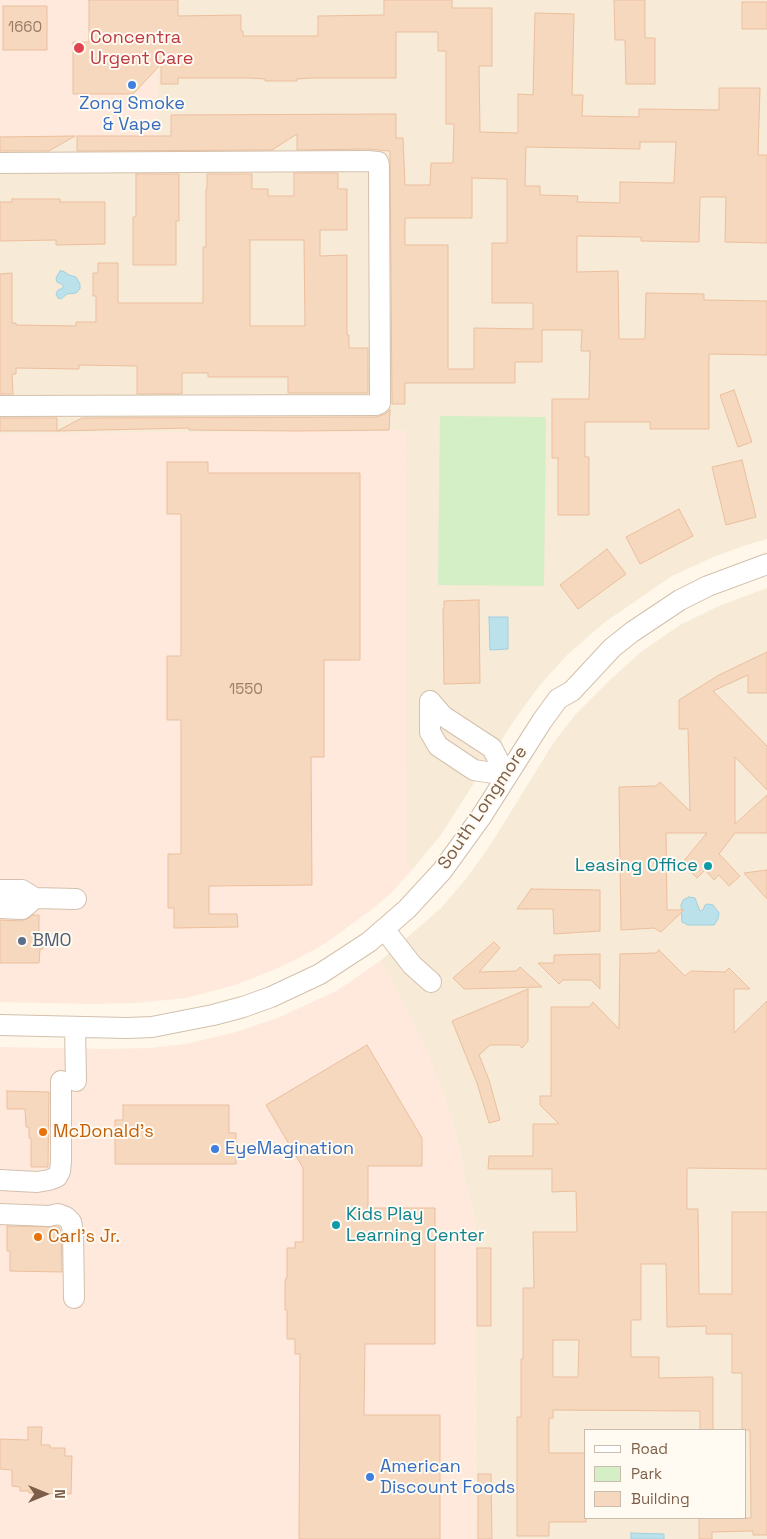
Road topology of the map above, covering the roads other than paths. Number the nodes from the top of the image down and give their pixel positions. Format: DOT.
graph roads {
  1 [pos="0,162"];
  2 [pos="0,406"];
  3 [pos="767,564"];
  4 [pos="0,890"];
  5 [pos="35,898"];
  6 [pos="76,900"];
  7 [pos="0,901"];
  8 [pos="0,908"];
  9 [pos="384,929"];
  10 [pos="430,982"];
  11 [pos="0,1026"];
  12 [pos="75,1027"];
  13 [pos="0,1180"];
  14 [pos="0,1214"];
  15 [pos="74,1298"];
  1 -- 2 [label="street"];
  3 -- 9 [label="street, South Longmore"];
  4 -- 5 [label="street"];
  5 -- 6 [label="street"];
  5 -- 7 [label="street"];
  5 -- 8 [label="street"];
  9 -- 10 [label="street"];
  9 -- 12 [label="street, South Longmore"];
  11 -- 12 [label="street, South Longmore"];
  12 -- 13 [label="street"];
  14 -- 15 [label="street"];
}
